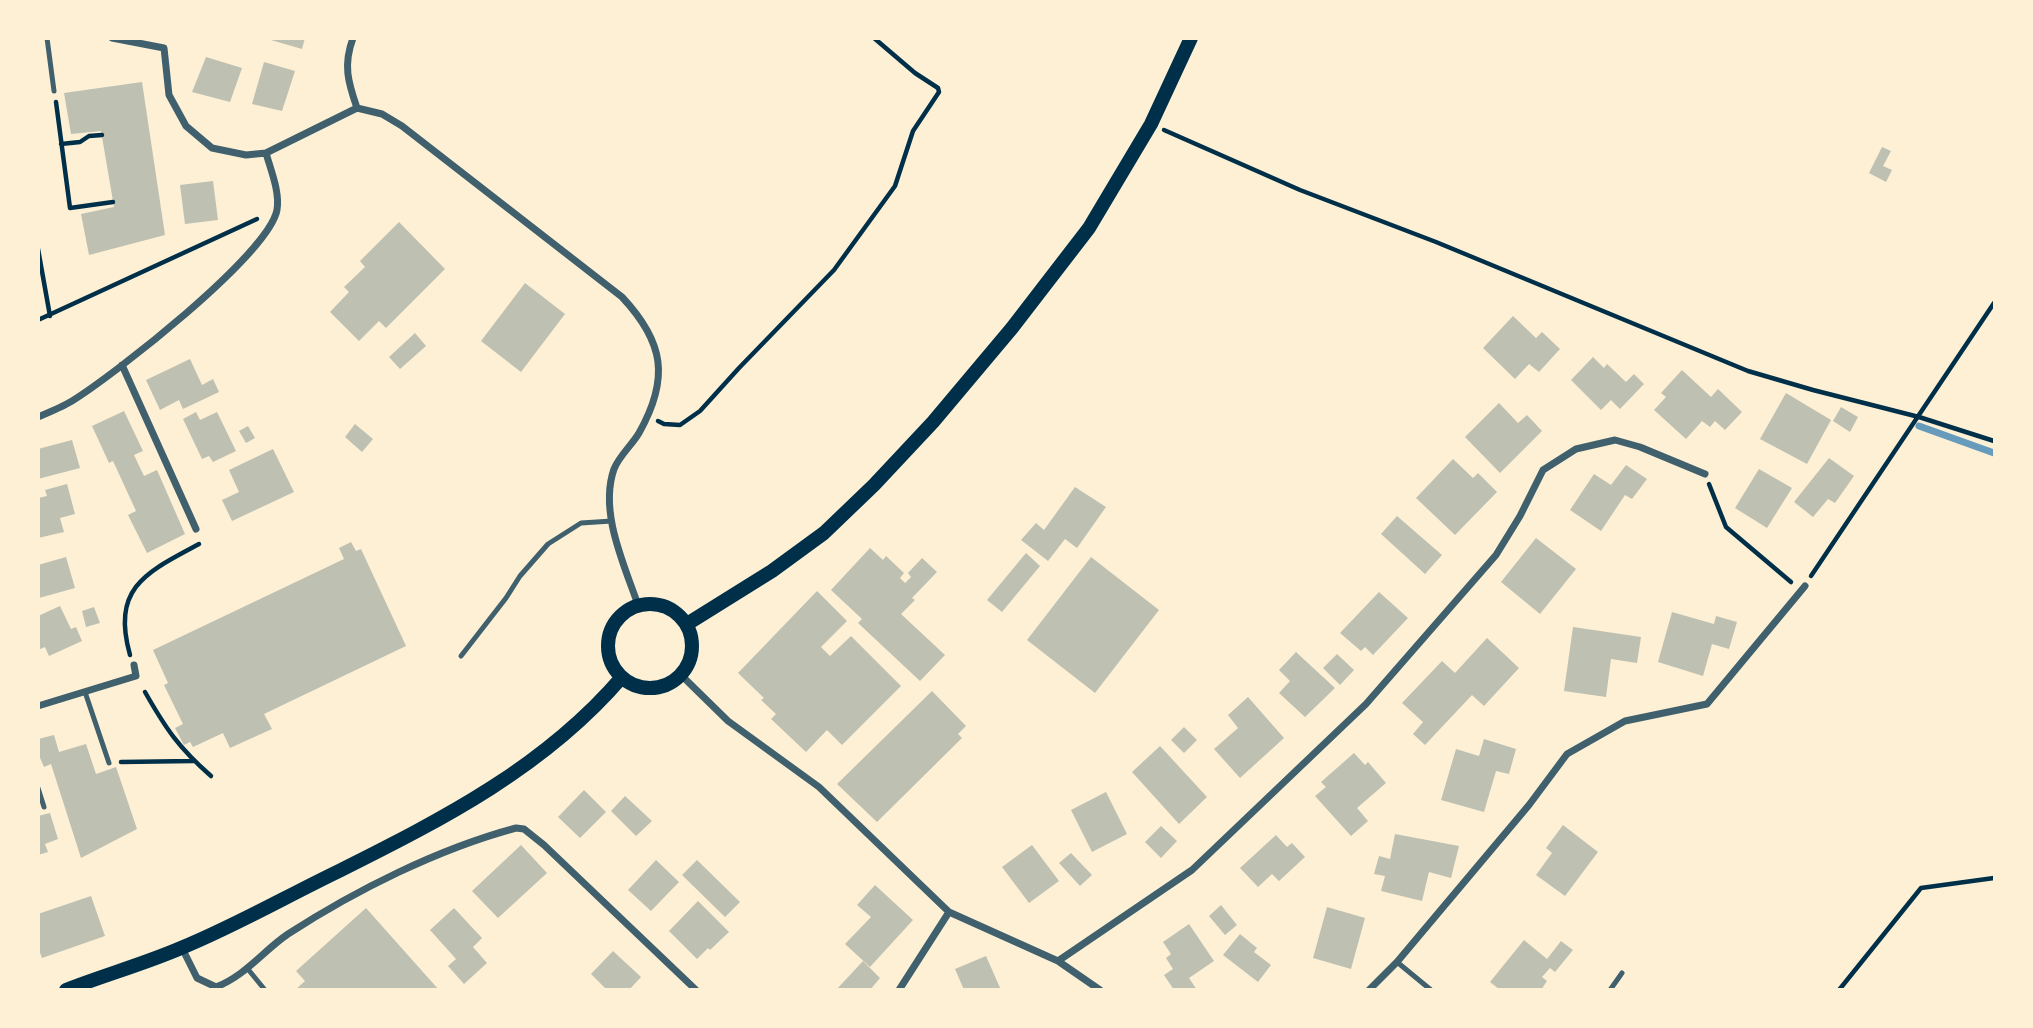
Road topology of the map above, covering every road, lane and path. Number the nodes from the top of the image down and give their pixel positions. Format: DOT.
graph roads {
  1 [pos="47,38"];
  2 [pos="112,38"];
  3 [pos="168,38"];
  4 [pos="353,38"];
  5 [pos="874,38"];
  6 [pos="1191,38"];
  7 [pos="164,48"];
  8 [pos="54,91"];
  9 [pos="357,108"];
  10 [pos="1151,124"];
  11 [pos="102,135"];
  12 [pos="61,144"];
  13 [pos="266,153"];
  14 [pos="113,202"];
  15 [pos="277,210"];
  16 [pos="38,249"];
  17 [pos="1994,303"];
  18 [pos="50,316"];
  19 [pos="38,320"];
  20 [pos="122,365"];
  21 [pos="649,414"];
  22 [pos="38,417"];
  23 [pos="1919,417"];
  24 [pos="1994,441"];
  25 [pos="1705,474"];
  26 [pos="612,521"];
  27 [pos="196,529"];
  28 [pos="1803,588"];
  29 [pos="638,605"];
  30 [pos="687,624"];
  31 [pos="461,656"];
  32 [pos="134,665"];
  33 [pos="681,675"];
  34 [pos="136,676"];
  35 [pos="622,677"];
  36 [pos="85,692"];
  37 [pos="145,692"];
  38 [pos="38,706"];
  39 [pos="193,761"];
  40 [pos="108,763"];
  41 [pos="211,776"];
  42 [pos="38,788"];
  43 [pos="44,807"];
  44 [pos="1994,878"];
  45 [pos="949,912"];
  46 [pos="181,948"];
  47 [pos="1058,961"];
  48 [pos="1396,962"];
  49 [pos="247,968"];
  50 [pos="1622,973"];
  51 [pos="66,989"];
  52 [pos="265,989"];
  53 [pos="695,989"];
  54 [pos="899,989"];
  55 [pos="1100,989"];
  56 [pos="1369,989"];
  57 [pos="1431,989"];
  58 [pos="1610,989"];
  59 [pos="1839,989"];
  1 -- 8 [label="lane"];
  2 -- 7 [label="street"];
  3 -- 7 [label="street"];
  4 -- 9 [label="street"];
  5 -- 21 [label="path"];
  6 -- 10 [label="main road"];
  7 -- 13 [label="street"];
  8 -- 12 [label="path"];
  9 -- 13 [label="street"];
  9 -- 21 [label="street"];
  10 -- 23 [label="path"];
  10 -- 30 [label="main road"];
  11 -- 12 [label="path"];
  12 -- 14 [label="path"];
  13 -- 15 [label="street"];
  15 -- 18 [label="path"];
  15 -- 20 [label="street"];
  16 -- 18 [label="path"];
  17 -- 23 [label="path"];
  18 -- 19 [label="path"];
  20 -- 22 [label="street"];
  20 -- 27 [label="street"];
  21 -- 26 [label="street"];
  23 -- 24 [label="path"];
  23 -- 28 [label="path"];
  25 -- 28 [label="path"];
  25 -- 47 [label="street"];
  26 -- 29 [label="street"];
  26 -- 31 [label="lane"];
  27 -- 34 [label="path"];
  28 -- 48 [label="street"];
  29 -- 30 [label="main road"];
  29 -- 35 [label="main road"];
  30 -- 33 [label="main road"];
  32 -- 34 [label="street"];
  33 -- 35 [label="main road"];
  33 -- 45 [label="street"];
  34 -- 36 [label="street"];
  35 -- 46 [label="main road"];
  36 -- 38 [label="street"];
  36 -- 40 [label="lane"];
  37 -- 39 [label="path"];
  39 -- 40 [label="path"];
  39 -- 41 [label="path"];
  42 -- 43 [label="lane"];
  44 -- 59 [label="path"];
  45 -- 47 [label="street"];
  45 -- 54 [label="street"];
  46 -- 49 [label="street"];
  46 -- 51 [label="main road"];
  47 -- 55 [label="street"];
  48 -- 56 [label="street"];
  48 -- 57 [label="lane"];
  49 -- 52 [label="lane"];
  49 -- 53 [label="street"];
  50 -- 58 [label="lane"];
}
